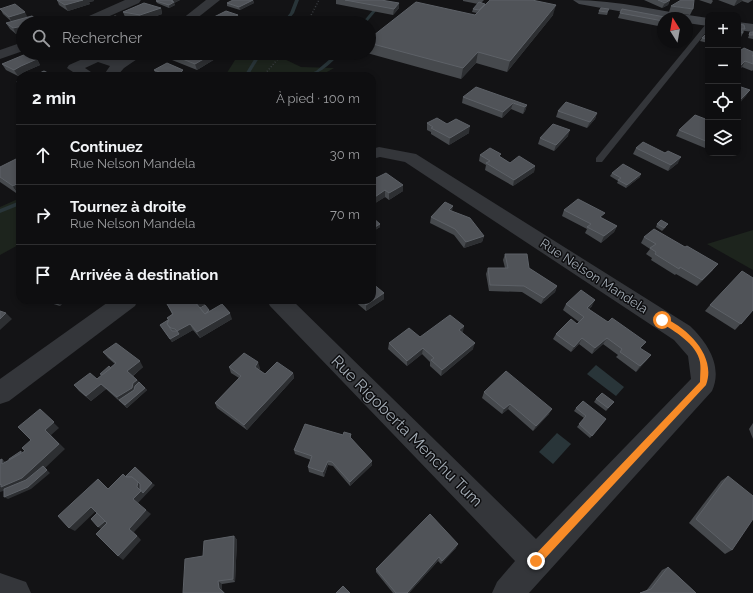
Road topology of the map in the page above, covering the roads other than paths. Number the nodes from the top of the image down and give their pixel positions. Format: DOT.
graph roads {
  1 [pos="135,0"];
  2 [pos="214,0"];
  3 [pos="579,0"];
  4 [pos="657,14"];
  5 [pos="100,16"];
  6 [pos="192,16"];
  7 [pos="693,20"];
  8 [pos="705,22"];
  9 [pos="741,26"];
  10 [pos="705,27"];
  11 [pos="753,28"];
  12 [pos="16,49"];
  13 [pos="0,55"];
  14 [pos="91,60"];
  15 [pos="105,60"];
  16 [pos="127,60"];
  17 [pos="119,65"];
  18 [pos="82,72"];
  19 [pos="113,72"];
  20 [pos="376,153"];
  21 [pos="599,160"];
  22 [pos="121,304"];
  23 [pos="282,304"];
  24 [pos="0,392"];
  25 [pos="536,561"];
  26 [pos="0,589"];
  27 [pos="15,593"];
  28 [pos="508,593"];
  1 -- 5 [label="street"];
  2 -- 6 [label="street"];
  3 -- 4 [label="main road"];
  7 -- 8 [label="main road"];
  9 -- 11 [label="main road"];
  10 -- 21 [label="lane"];
  12 -- 13 [label="street"];
  14 -- 18 [label="street"];
  15 -- 17 [label="street"];
  16 -- 17 [label="street"];
  17 -- 19 [label="street"];
  20 -- 25 [label="street, Rue Nelson Mandela"];
  22 -- 24 [label="street"];
  23 -- 25 [label="street, Rue Rigoberta Menchu Tum"];
  25 -- 28 [label="street, Rue Nelson Mandela"];
  26 -- 27 [label="street"];
}
